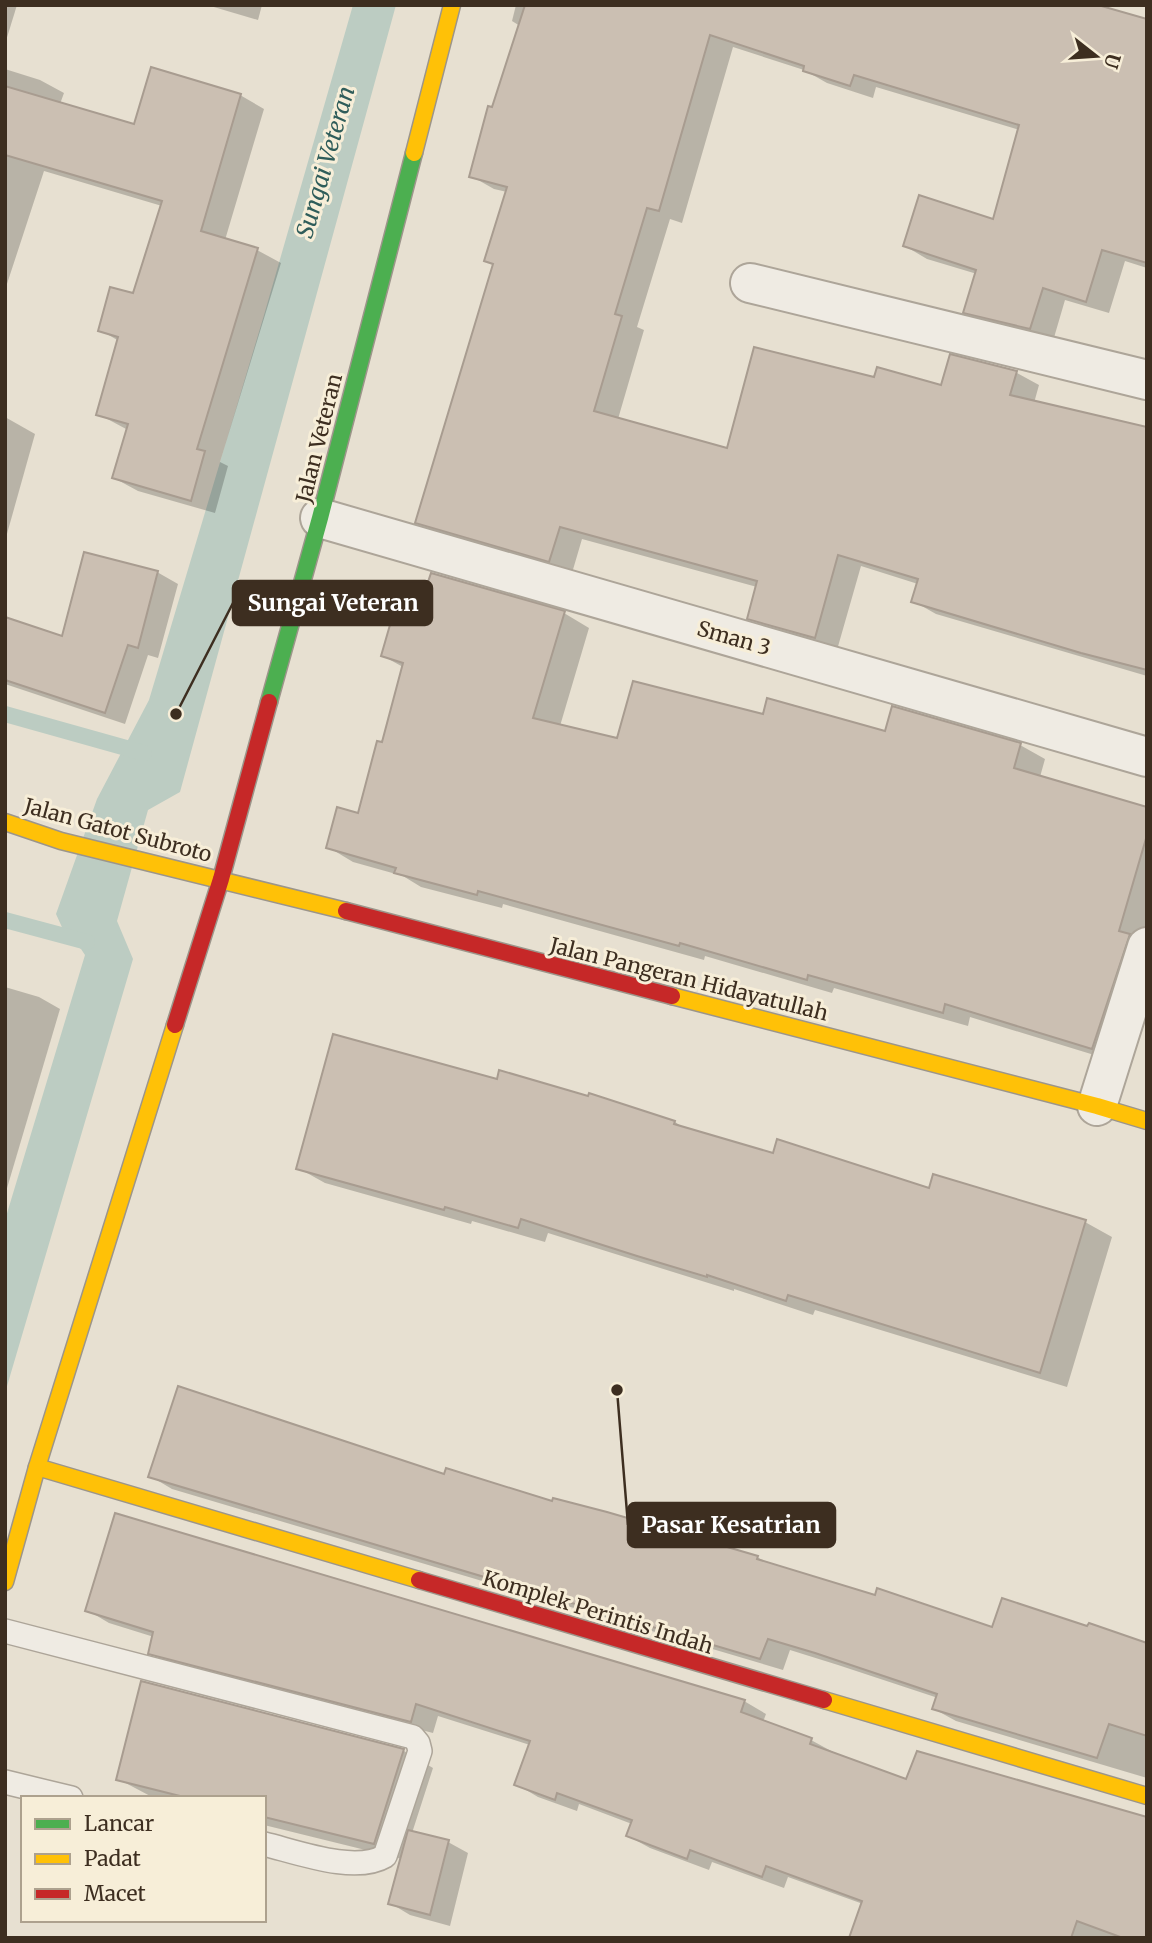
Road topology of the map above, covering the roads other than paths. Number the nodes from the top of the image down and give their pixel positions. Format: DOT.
graph roads {
  1 [pos="452,5"];
  2 [pos="750,283"];
  3 [pos="1147,380"];
  4 [pos="320,518"];
  5 [pos="1147,757"];
  6 [pos="5,822"];
  7 [pos="221,879"];
  8 [pos="1147,947"];
  9 [pos="1097,1105"];
  10 [pos="1147,1121"];
  11 [pos="37,1467"];
  12 [pos="5,1581"];
  13 [pos="5,1631"];
  14 [pos="5,1782"];
  15 [pos="63,1796"];
  16 [pos="1147,1796"];
  17 [pos="266,1844"];
  1 -- 4 [label="main road, Jalan Veteran"];
  2 -- 3 [label="street"];
  4 -- 5 [label="street, Sman 3"];
  4 -- 7 [label="main road, Jalan Veteran"];
  6 -- 7 [label="main road, Jalan Gatot Subroto"];
  7 -- 9 [label="main road, Jalan Pangeran Hidayatullah"];
  7 -- 11 [label="main road, Jalan Veteran"];
  8 -- 9 [label="street"];
  9 -- 10 [label="main road, Jalan Pangeran Hidayatullah"];
  11 -- 12 [label="main road, Jalan Veteran"];
  11 -- 16 [label="main road, Komplek Perintis Indah"];
  13 -- 17 [label="lane"];
  14 -- 15 [label="lane"];
}
